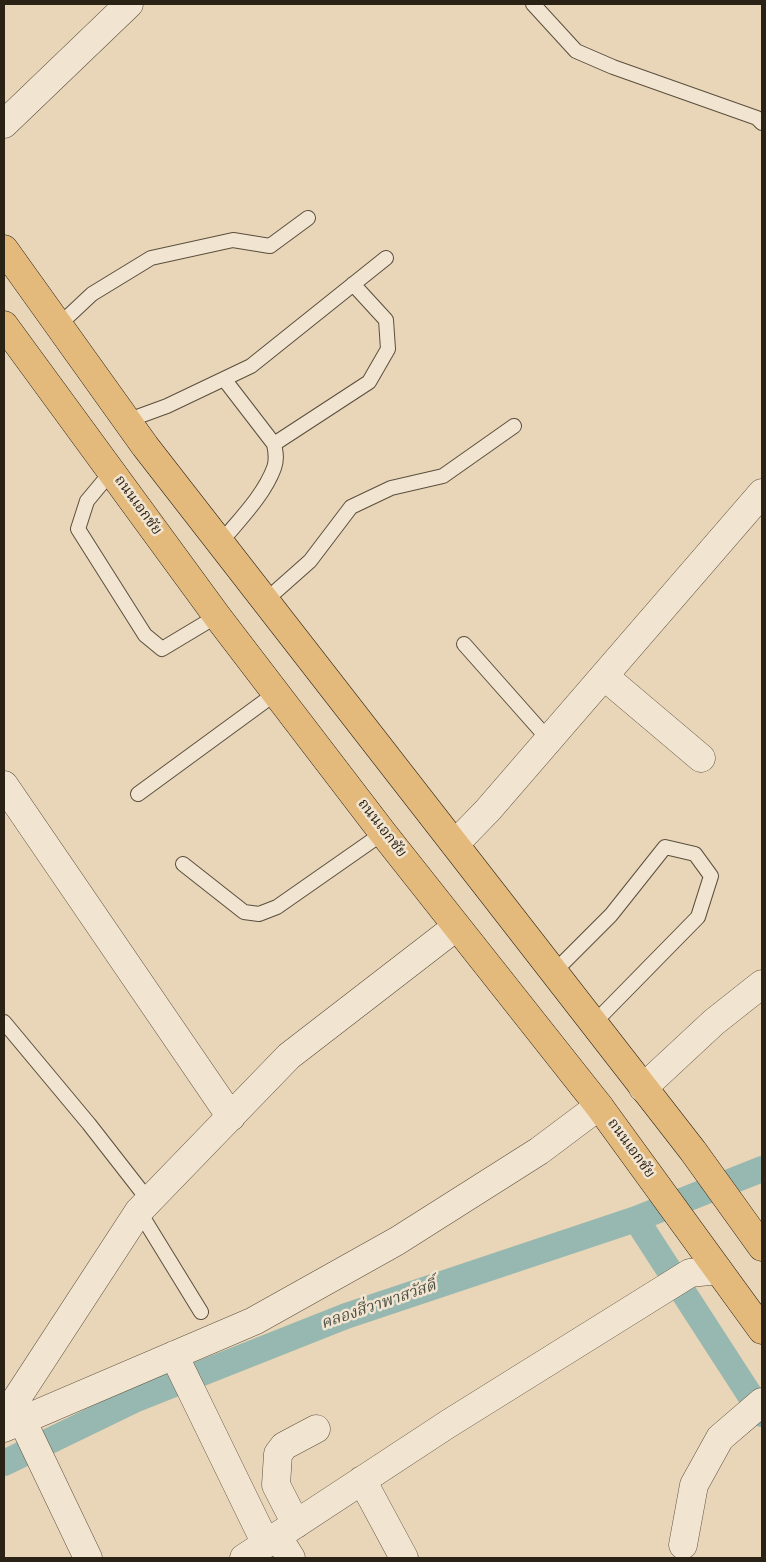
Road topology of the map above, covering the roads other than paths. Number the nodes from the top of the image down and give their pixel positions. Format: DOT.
graph roads {
  1 [pos="129,4"];
  2 [pos="533,4"];
  3 [pos="762,123"];
  4 [pos="4,124"];
  5 [pos="308,218"];
  6 [pos="4,249"];
  7 [pos="386,258"];
  8 [pos="353,284"];
  9 [pos="4,325"];
  10 [pos="59,325"];
  11 [pos="224,379"];
  12 [pos="126,421"];
  13 [pos="514,426"];
  14 [pos="274,444"];
  15 [pos="112,471"];
  16 [pos="762,493"];
  17 [pos="221,542"];
  18 [pos="266,600"];
  19 [pos="217,616"];
  20 [pos="464,644"];
  21 [pos="604,676"];
  22 [pos="276,693"];
  23 [pos="549,740"];
  24 [pos="701,758"];
  25 [pos="4,785"];
  26 [pos="138,794"];
  27 [pos="383,833"];
  28 [pos="455,844"];
  29 [pos="183,864"];
  30 [pos="456,926"];
  31 [pos="554,972"];
  32 [pos="762,984"];
  33 [pos="4,1022"];
  34 [pos="594,1023"];
  35 [pos="643,1088"];
  36 [pos="599,1106"];
  37 [pos="231,1116"];
  38 [pos="144,1206"];
  39 [pos="762,1247"];
  40 [pos="718,1270"];
  41 [pos="201,1312"];
  42 [pos="762,1330"];
  43 [pos="182,1371"];
  44 [pos="759,1404"];
  45 [pos="14,1424"];
  46 [pos="316,1429"];
  47 [pos="362,1480"];
  48 [pos="275,1544"];
  49 [pos="683,1545"];
  50 [pos="88,1558"];
  51 [pos="404,1558"];
  1 -- 4 [label="street"];
  2 -- 3 [label="lane"];
  5 -- 10 [label="lane"];
  6 -- 10 [label="main road"];
  7 -- 8 [label="lane"];
  8 -- 11 [label="lane"];
  8 -- 14 [label="lane"];
  9 -- 15 [label="main road, ถนนเอกชัย"];
  10 -- 12 [label="main road"];
  11 -- 12 [label="lane"];
  11 -- 14 [label="lane"];
  12 -- 17 [label="main road"];
  13 -- 18 [label="lane"];
  14 -- 17 [label="lane"];
  15 -- 19 [label="main road, ถนนเอกชัย"];
  15 -- 19 [label="lane"];
  16 -- 21 [label="street"];
  17 -- 18 [label="main road"];
  18 -- 28 [label="main road"];
  19 -- 22 [label="main road, ถนนเอกชัย"];
  20 -- 23 [label="lane"];
  21 -- 23 [label="street"];
  21 -- 24 [label="street"];
  22 -- 26 [label="lane"];
  22 -- 27 [label="main road, ถนนเอกชัย"];
  23 -- 28 [label="street"];
  25 -- 37 [label="street"];
  27 -- 29 [label="lane"];
  27 -- 30 [label="main road, ถนนเอกชัย"];
  28 -- 31 [label="main road"];
  30 -- 36 [label="main road, ถนนเอกชัย"];
  30 -- 37 [label="street"];
  31 -- 34 [label="main road"];
  31 -- 34 [label="lane"];
  32 -- 35 [label="street"];
  33 -- 38 [label="lane"];
  34 -- 35 [label="main road"];
  35 -- 39 [label="main road"];
  36 -- 40 [label="main road, ถนนเอกชัย"];
  36 -- 43 [label="street"];
  37 -- 38 [label="street"];
  38 -- 41 [label="lane"];
  38 -- 45 [label="street"];
  40 -- 42 [label="main road, ถนนเอกชัย"];
  40 -- 47 [label="street"];
  43 -- 45 [label="street"];
  43 -- 48 [label="street"];
  44 -- 49 [label="street"];
  45 -- 50 [label="street"];
  46 -- 48 [label="street"];
  47 -- 48 [label="street"];
  47 -- 51 [label="street"];
}
